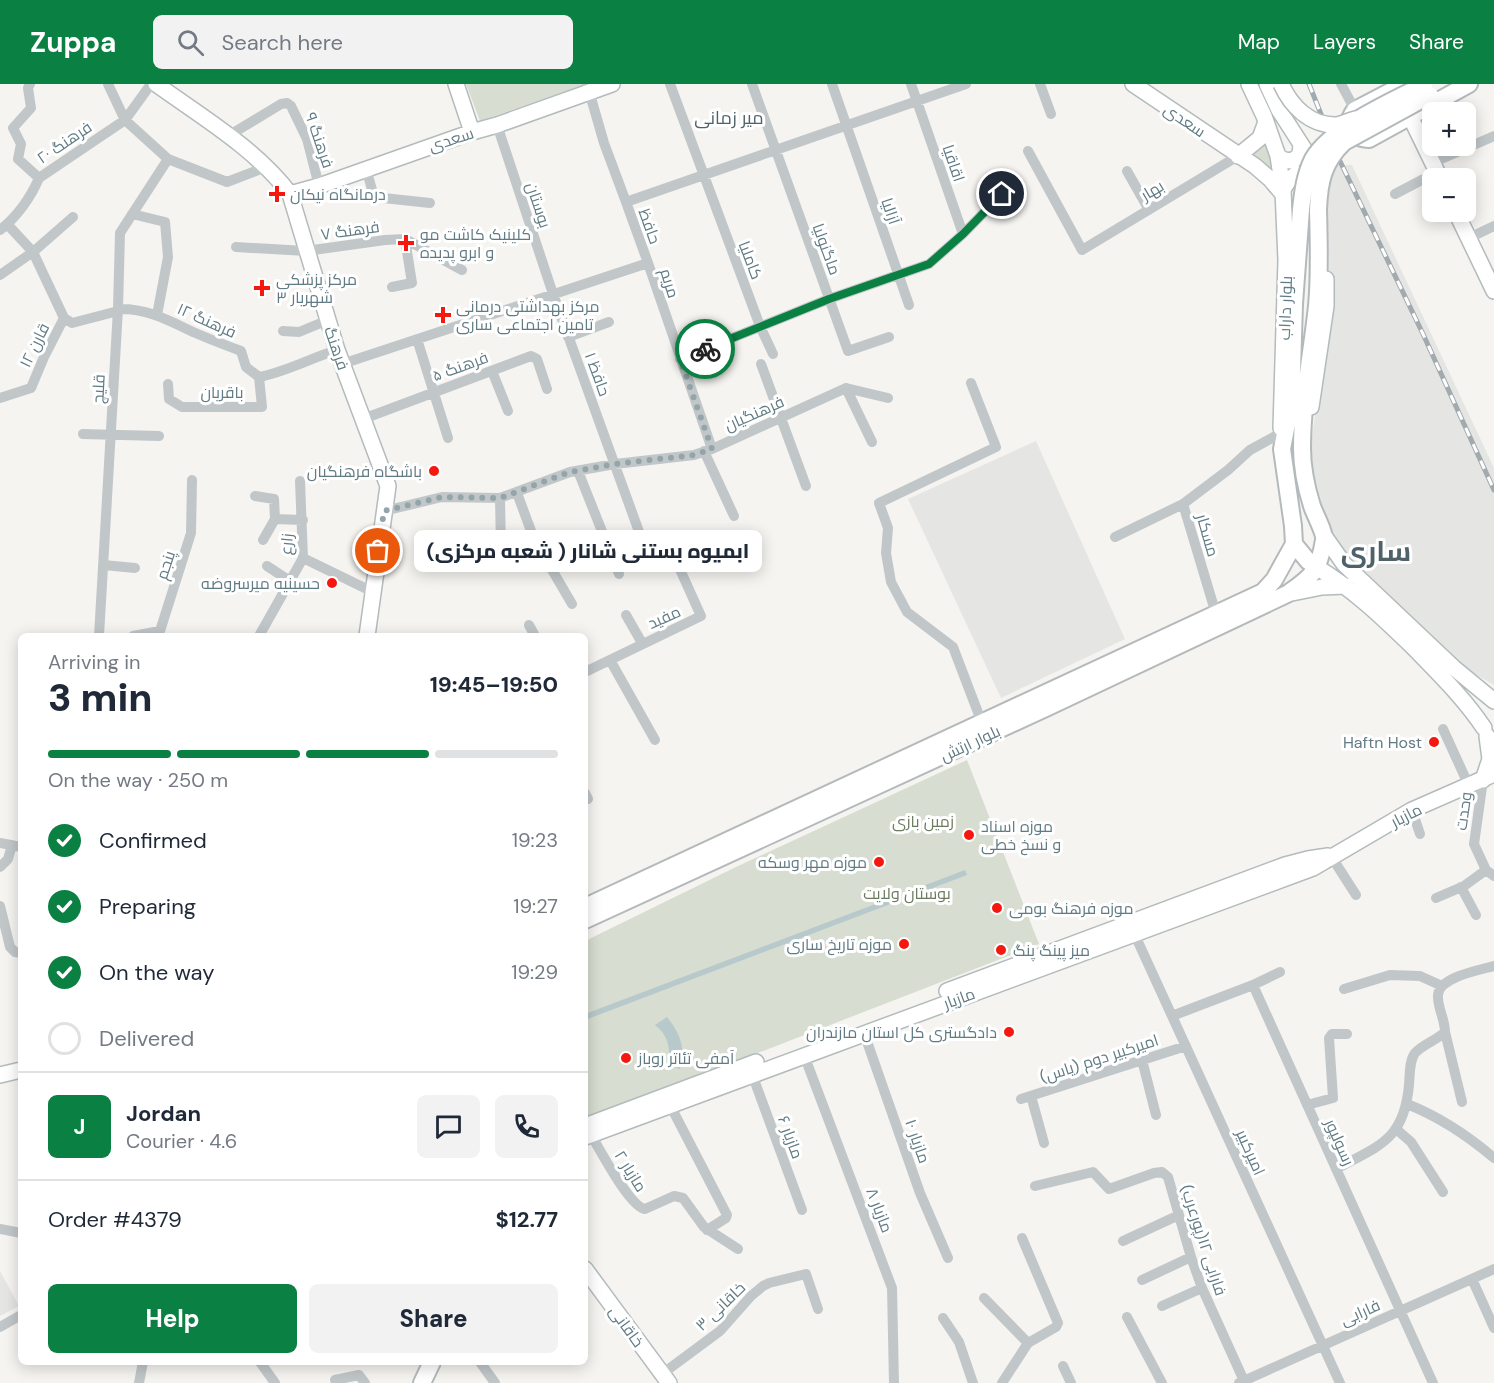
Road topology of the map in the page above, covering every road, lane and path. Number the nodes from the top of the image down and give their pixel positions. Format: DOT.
graph roads {
  1 [pos="30,84"];
  2 [pos="108,84"];
  3 [pos="154,84"];
  4 [pos="456,84"];
  5 [pos="612,84"];
  6 [pos="670,84"];
  7 [pos="752,84"];
  8 [pos="832,84"];
  9 [pos="911,84"];
  10 [pos="966,84"];
  11 [pos="1040,84"];
  12 [pos="1132,84"];
  13 [pos="1249,84"];
  14 [pos="1267,84"];
  15 [pos="1281,84"];
  16 [pos="1341,84"];
  17 [pos="1449,84"];
  18 [pos="1469,84"];
  19 [pos="1401,86"];
  20 [pos="589,88"];
  21 [pos="1427,88"];
  22 [pos="917,102"];
  23 [pos="1360,113"];
  24 [pos="1051,114"];
  25 [pos="1410,116"];
  26 [pos="125,120"];
  27 [pos="1266,122"];
  28 [pos="497,125"];
  29 [pos="846,126"];
  30 [pos="472,132"];
  31 [pos="228,136"];
  32 [pos="1494,136"];
  33 [pos="1301,144"];
  34 [pos="775,150"];
  35 [pos="1028,151"];
  36 [pos="1238,156"];
  37 [pos="1278,156"];
  38 [pos="168,159"];
  39 [pos="266,167"];
  40 [pos="366,168"];
  41 [pos="1435,168"];
  42 [pos="1441,168"];
  43 [pos="1127,171"];
  44 [pos="703,175"];
  45 [pos="39,178"];
  46 [pos="1422,179"];
  47 [pos="1320,180"];
  48 [pos="319,186"];
  49 [pos="1283,192"];
  50 [pos="290,194"];
  51 [pos="1002,194"];
  52 [pos="1395,194"];
  53 [pos="626,202"];
  54 [pos="430,203"];
  55 [pos="1149,210"];
  56 [pos="132,214"];
  57 [pos="73,217"];
  58 [pos="1461,222"];
  59 [pos="1494,226"];
  60 [pos="4,227"];
  61 [pos="963,234"];
  62 [pos="1469,238"];
  63 [pos="405,239"];
  64 [pos="236,247"];
  65 [pos="306,251"];
  66 [pos="33,252"];
  67 [pos="648,263"];
  68 [pos="462,270"];
  69 [pos="0,275"];
  70 [pos="898,276"];
  71 [pos="392,288"];
  72 [pos="1494,290"];
  73 [pos="553,294"];
  74 [pos="829,299"];
  75 [pos="909,305"];
  76 [pos="118,310"];
  77 [pos="157,315"];
  78 [pos="64,318"];
  79 [pos="328,320"];
  80 [pos="609,322"];
  81 [pos="760,327"];
  82 [pos="284,331"];
  83 [pos="568,337"];
  84 [pos="889,337"];
  85 [pos="417,339"];
  86 [pos="773,354"];
  87 [pos="339,357"];
  88 [pos="680,359"];
  89 [pos="761,364"];
  90 [pos="492,371"];
  91 [pos="259,377"];
  92 [pos="971,383"];
  93 [pos="168,384"];
  94 [pos="846,388"];
  95 [pos="547,389"];
  96 [pos="433,393"];
  97 [pos="0,398"];
  98 [pos="888,398"];
  99 [pos="508,411"];
  100 [pos="780,418"];
  101 [pos="363,419"];
  102 [pos="83,434"];
  103 [pos="111,435"];
  104 [pos="159,436"];
  105 [pos="448,438"];
  106 [pos="1282,441"];
  107 [pos="872,442"];
  108 [pos="1302,449"];
  109 [pos="708,450"];
  110 [pos="615,464"];
  111 [pos="578,471"];
  112 [pos="192,480"];
  113 [pos="300,481"];
  114 [pos="806,486"];
  115 [pos="517,493"];
  116 [pos="255,496"];
  117 [pos="500,498"];
  118 [pos="1183,504"];
  119 [pos="384,511"];
  120 [pos="734,516"];
  121 [pos="275,519"];
  122 [pos="303,520"];
  123 [pos="1321,530"];
  124 [pos="1115,537"];
  125 [pos="263,540"];
  126 [pos="642,540"];
  127 [pos="1294,540"];
  128 [pos="501,547"];
  129 [pos="715,548"];
  130 [pos="303,558"];
  131 [pos="103,565"];
  132 [pos="267,566"];
  133 [pos="135,568"];
  134 [pos="1318,568"];
  135 [pos="619,574"];
  136 [pos="290,581"];
  137 [pos="1346,586"];
  138 [pos="373,592"];
  139 [pos="1287,594"];
  140 [pos="572,604"];
  141 [pos="1216,614"];
  142 [pos="626,615"];
  143 [pos="529,625"];
  144 [pos="99,633"];
  145 [pos="160,633"];
  146 [pos="265,633"];
  147 [pos="367,633"];
  148 [pos="533,633"];
  149 [pos="642,643"];
  150 [pos="610,660"];
  151 [pos="588,671"];
  152 [pos="1044,702"];
  153 [pos="1494,702"];
  154 [pos="1494,711"];
  155 [pos="985,729"];
  156 [pos="1443,729"];
  157 [pos="1490,738"];
  158 [pos="655,740"];
  159 [pos="1482,780"];
  160 [pos="1412,810"];
  161 [pos="1420,834"];
  162 [pos="0,843"];
  163 [pos="16,846"];
  164 [pos="1331,856"];
  165 [pos="1303,866"];
  166 [pos="0,867"];
  167 [pos="1490,873"];
  168 [pos="1461,887"];
  169 [pos="639,888"];
  170 [pos="1356,895"];
  171 [pos="1436,898"];
  172 [pos="0,906"];
  173 [pos="588,906"];
  174 [pos="1476,915"];
  175 [pos="588,918"];
  176 [pos="1134,933"];
  177 [pos="18,952"];
  178 [pos="1044,961"];
  179 [pos="1494,966"];
  180 [pos="1280,972"];
  181 [pos="1253,985"];
  182 [pos="1442,986"];
  183 [pos="1344,989"];
  184 [pos="1172,1016"];
  185 [pos="1445,1032"];
  186 [pos="864,1033"];
  187 [pos="1347,1034"];
  188 [pos="822,1043"];
  189 [pos="1186,1046"];
  190 [pos="804,1055"];
  191 [pos="1142,1060"];
  192 [pos="18,1071"];
  193 [pos="752,1074"];
  194 [pos="0,1075"];
  195 [pos="1462,1102"];
  196 [pos="1407,1104"];
  197 [pos="670,1105"];
  198 [pos="1307,1105"];
  199 [pos="1156,1115"];
  200 [pos="1396,1129"];
  201 [pos="588,1132"];
  202 [pos="588,1132"];
  203 [pos="588,1134"];
  204 [pos="1044,1143"];
  205 [pos="1494,1158"];
  206 [pos="1336,1169"];
  207 [pos="1035,1186"];
  208 [pos="1443,1192"];
  209 [pos="802,1210"];
  210 [pos="1179,1215"];
  211 [pos="0,1229"];
  212 [pos="707,1230"];
  213 [pos="18,1232"];
  214 [pos="1022,1238"];
  215 [pos="1123,1241"];
  216 [pos="738,1249"];
  217 [pos="1191,1257"];
  218 [pos="948,1258"];
  219 [pos="1494,1269"];
  220 [pos="588,1273"];
  221 [pos="1472,1279"];
  222 [pos="1142,1280"];
  223 [pos="1202,1288"];
  224 [pos="984,1299"];
  225 [pos="1162,1306"];
  226 [pos="818,1309"];
  227 [pos="1400,1311"];
  228 [pos="18,1317"];
  229 [pos="1127,1317"];
  230 [pos="943,1318"];
  231 [pos="0,1327"];
  232 [pos="1494,1328"];
  233 [pos="1028,1343"];
  234 [pos="1322,1346"];
  235 [pos="142,1365"];
  236 [pos="262,1365"];
  237 [pos="431,1365"];
  238 [pos="482,1365"];
  239 [pos="1063,1366"];
  240 [pos="665,1379"];
  241 [pos="335,1380"];
  242 [pos="1243,1382"];
  243 [pos="139,1383"];
  244 [pos="275,1383"];
  245 [pos="365,1383"];
  246 [pos="422,1383"];
  247 [pos="495,1383"];
  248 [pos="894,1383"];
  249 [pos="973,1383"];
  250 [pos="1002,1383"];
  251 [pos="1071,1383"];
  252 [pos="1162,1383"];
  253 [pos="1340,1383"];
  254 [pos="1433,1383"];
  1 -- 45 [label="street"];
  2 -- 26 [label="street"];
  3 -- 26 [label="street, فرهنگ ٢٠"];
  3 -- 31 [label="main road, فرهنگ"];
  4 -- 30 [label="main road"];
  5 -- 20 [label="main road, سعدی"];
  6 -- 44 [label="street, کاملیا"];
  7 -- 34 [label="street, ماگنولیا"];
  8 -- 29 [label="street, آزالیا"];
  9 -- 22 [label="street, اقاقیا"];
  10 -- 22 [label="street, حافظ"];
  11 -- 24 [label="street"];
  12 -- 36 [label="main road, سعدی"];
  13 -- 27 [label="main road, بلوار داراب"];
  14 -- 33 [label="main road"];
  15 -- 23 [label="main road, bridge"];
  16 -- 23 [label="street"];
  17 -- 21 [label="main road"];
  18 -- 25 [label="main road"];
  19 -- 23 [label="main road"];
  19 -- 25 [label="main road"];
  20 -- 28 [label="main road, سعدی"];
  20 -- 53 [label="street"];
  21 -- 23 [label="main road, bridge"];
  21 -- 108 [label="main road, bridge"];
  22 -- 29 [label="street, حافظ"];
  22 -- 61 [label="street, اقاقیا"];
  23 -- 25 [label="main road"];
  23 -- 106 [label="main road, bridge"];
  25 -- 41 [label="main road"];
  26 -- 38 [label="street"];
  26 -- 45 [label="street, فرهنگ ٢٠"];
  27 -- 36 [label="main road"];
  27 -- 37 [label="main road, بلوار داراب"];
  28 -- 30 [label="main road, سعدی"];
  28 -- 73 [label="street, بوستان"];
  29 -- 34 [label="street, حافظ"];
  29 -- 70 [label="street, آزالیا"];
  30 -- 40 [label="main road, سعدی"];
  31 -- 39 [label="main road, فرهنگ"];
  31 -- 48 [label="street, فرهنگ ۹"];
  32 -- 42 [label="street"];
  33 -- 37 [label="main road"];
  33 -- 47 [label="main road"];
  34 -- 44 [label="street, حافظ"];
  34 -- 74 [label="street, ماگنولیا"];
  35 -- 55 [label="street, بهار"];
  36 -- 49 [label="main road, سعدی"];
  36 -- 55 [label="street, بهار"];
  37 -- 49 [label="main road, بلوار داراب"];
  38 -- 39 [label="street"];
  38 -- 56 [label="street, قلیچ"];
  39 -- 50 [label="main road, فرهنگ"];
  40 -- 48 [label="main road, سعدی"];
  40 -- 54 [label="street"];
  43 -- 55 [label="street"];
  44 -- 53 [label="street, حافظ"];
  44 -- 81 [label="street, کاملیا"];
  45 -- 60 [label="street, فرهنگ ٢٠"];
  46 -- 52 [label="street"];
  47 -- 49 [label="main road"];
  47 -- 108 [label="main road"];
  48 -- 50 [label="main road, سعدی"];
  49 -- 106 [label="main road, بلوار داراب"];
  50 -- 65 [label="main road, فرهنگ"];
  51 -- 61 [label="street"];
  53 -- 67 [label="street, حافظ"];
  56 -- 76 [label="street, قلیچ"];
  56 -- 77 [label="street"];
  57 -- 66 [label="street"];
  58 -- 62 [label="main road"];
  59 -- 62 [label="street"];
  60 -- 66 [label="street"];
  61 -- 70 [label="street"];
  62 -- 72 [label="main road"];
  63 -- 65 [label="street, فرهنگ ۷"];
  63 -- 68 [label="street"];
  63 -- 71 [label="street"];
  64 -- 65 [label="street, فرهنگ ۷"];
  65 -- 79 [label="main road, فرهنگ"];
  66 -- 69 [label="street"];
  66 -- 78 [label="street"];
  67 -- 73 [label="street, حافظ"];
  67 -- 88 [label="street, مریم"];
  70 -- 74 [label="street"];
  70 -- 75 [label="street, آزالیا"];
  73 -- 83 [label="street, حافظ ۱"];
  73 -- 85 [label="street, حافظ"];
  74 -- 81 [label="street"];
  74 -- 84 [label="street, ماگنولیا"];
  76 -- 77 [label="street, فرهنگ ١٢"];
  76 -- 78 [label="street"];
  76 -- 103 [label="street, قلیچ"];
  77 -- 91 [label="street, فرهنگ ١٢"];
  78 -- 97 [label="street, قارن ۱۲"];
  79 -- 82 [label="street"];
  79 -- 87 [label="main road, فرهنگ"];
  80 -- 83 [label="street"];
  81 -- 86 [label="street, کاملیا"];
  81 -- 88 [label="street"];
  83 -- 110 [label="street, حافظ ۱"];
  85 -- 87 [label="street, حافظ"];
  85 -- 96 [label="street"];
  87 -- 91 [label="street"];
  87 -- 101 [label="main road, فرهنگ"];
  88 -- 109 [label="street, مریم"];
  89 -- 100 [label="street"];
  90 -- 95 [label="street, فرهنگ ۵"];
  90 -- 96 [label="street, فرهنگ ۵"];
  90 -- 99 [label="street"];
  91 -- 93 [label="street, باقریان"];
  92 -- 155 [label="street"];
  94 -- 98 [label="street"];
  94 -- 100 [label="street, فرهنگیان"];
  94 -- 107 [label="street"];
  96 -- 101 [label="street, فرهنگ ۵"];
  96 -- 105 [label="street"];
  100 -- 109 [label="street, فرهنگیان"];
  100 -- 114 [label="street"];
  101 -- 119 [label="main road, فرهنگ"];
  102 -- 103 [label="street"];
  103 -- 104 [label="street"];
  103 -- 131 [label="street, قلیچ"];
  106 -- 118 [label="street"];
  106 -- 127 [label="main road, بلوار داراب"];
  108 -- 123 [label="main road"];
  109 -- 110 [label="street, فرهنگیان"];
  109 -- 120 [label="street, مریم"];
  110 -- 111 [label="street, فرهنگیان"];
  110 -- 126 [label="street, حافظ ۱"];
  111 -- 115 [label="street, فرهنگیان"];
  111 -- 135 [label="street"];
  112 -- 145 [label="street, پنجم"];
  113 -- 122 [label="street, زارع"];
  115 -- 117 [label="street, فرهنگیان"];
  115 -- 140 [label="street"];
  116 -- 121 [label="street"];
  117 -- 119 [label="street, فرهنگیان"];
  117 -- 128 [label="street"];
  118 -- 124 [label="street, مسکار"];
  118 -- 141 [label="street, مسکار"];
  119 -- 138 [label="main road, فرهنگ"];
  121 -- 122 [label="street"];
  121 -- 125 [label="street"];
  122 -- 130 [label="street, زارع"];
  123 -- 127 [label="main road"];
  123 -- 134 [label="main road"];
  123 -- 153 [label="main road"];
  127 -- 134 [label="main road"];
  127 -- 141 [label="main road, بلوار ارتش"];
  129 -- 149 [label="street, مفید"];
  130 -- 136 [label="street, زارع"];
  130 -- 138 [label="street"];
  131 -- 133 [label="street"];
  131 -- 144 [label="street, قلیچ"];
  132 -- 136 [label="street"];
  134 -- 137 [label="main road"];
  134 -- 139 [label="main road, بلوار ارتش"];
  136 -- 146 [label="street, زارع"];
  137 -- 139 [label="main road"];
  137 -- 157 [label="main road"];
  138 -- 147 [label="main road, فرهنگ"];
  139 -- 152 [label="main road, بلوار ارتش"];
  141 -- 152 [label="main road, بلوار ارتش"];
  142 -- 149 [label="street"];
  143 -- 148 [label="street"];
  149 -- 150 [label="street, مفید"];
  150 -- 151 [label="street, مفید"];
  150 -- 158 [label="street"];
  152 -- 155 [label="main road, بلوار ارتش"];
  154 -- 157 [label="main road"];
  155 -- 169 [label="main road, بلوار ارتش"];
  156 -- 159 [label="street"];
  157 -- 159 [label="main road"];
  159 -- 160 [label="main road, مازیار"];
  159 -- 167 [label="street, وحدت"];
  160 -- 161 [label="street"];
  160 -- 164 [label="main road, مازیار"];
  162 -- 163 [label="street"];
  163 -- 166 [label="street"];
  164 -- 165 [label="main road, مازیار"];
  164 -- 170 [label="street"];
  165 -- 176 [label="main road, مازیار"];
  165 -- 178 [label="main road, مازیار"];
  167 -- 168 [label="street"];
  168 -- 171 [label="street"];
  168 -- 174 [label="street"];
  169 -- 173 [label="main road, بلوار ارتش"];
  169 -- 175 [label="main road, بلوار ارتش"];
  172 -- 177 [label="street"];
  176 -- 178 [label="main road, مازیار"];
  176 -- 184 [label="street, امیرکبیر"];
  178 -- 186 [label="main road, مازیار"];
  178 -- 188 [label="main road, مازیار"];
  179 -- 182 [label="street"];
  180 -- 181 [label="street"];
  181 -- 184 [label="street"];
  181 -- 198 [label="street, رسولپور"];
  182 -- 183 [label="street"];
  182 -- 185 [label="street"];
  184 -- 189 [label="street, امیرکبیر"];
  185 -- 195 [label="street"];
  185 -- 196 [label="street"];
  186 -- 188 [label="main road, مازیار"];
  186 -- 218 [label="street, مازیار ١٠"];
  187 -- 198 [label="street"];
  188 -- 190 [label="main road, مازیار"];
  188 -- 201 [label="main road, مازیار"];
  189 -- 191 [label="street, امیرکبیر دوم (یاس)"];
  189 -- 234 [label="street, امیرکبیر"];
  190 -- 193 [label="main road, مازیار"];
  190 -- 248 [label="street, مازیار ٨"];
  191 -- 199 [label="street"];
  191 -- 204 [label="street, امیرکبیر دوم (یاس)"];
  192 -- 194 [label="main road"];
  193 -- 197 [label="main road, مازیار"];
  193 -- 209 [label="street, مازیار ۶"];
  196 -- 200 [label="street"];
  196 -- 205 [label="street"];
  197 -- 202 [label="main road, مازیار"];
  197 -- 212 [label="street"];
  198 -- 206 [label="street, رسولپور"];
  200 -- 206 [label="street"];
  200 -- 208 [label="street"];
  203 -- 212 [label="street, مازیار ۲"];
  206 -- 227 [label="street, رسولپور"];
  207 -- 210 [label="street, فارابی ۱۲(پورعرب)"];
  210 -- 215 [label="street"];
  210 -- 217 [label="street, فارابی ۱۲(پورعرب)"];
  211 -- 213 [label="street"];
  212 -- 216 [label="street, مازیار ۲"];
  214 -- 233 [label="street"];
  217 -- 222 [label="street"];
  217 -- 223 [label="street, فارابی ۱۲(پورعرب)"];
  219 -- 221 [label="street, فارابی"];
  220 -- 240 [label="main road, خاقانی"];
  221 -- 227 [label="street, فارابی"];
  221 -- 232 [label="street"];
  223 -- 225 [label="street"];
  223 -- 242 [label="street, فارابی ۱۲(پورعرب)"];
  224 -- 233 [label="street"];
  226 -- 240 [label="street, خاقانی ٣"];
  227 -- 234 [label="street, فارابی"];
  227 -- 254 [label="street, رسولپور"];
  228 -- 231 [label="street"];
  229 -- 252 [label="street"];
  230 -- 249 [label="street"];
  233 -- 250 [label="street"];
  234 -- 242 [label="street, فارابی"];
  234 -- 253 [label="street, امیرکبیر"];
  235 -- 243 [label="street"];
  236 -- 244 [label="street"];
  237 -- 246 [label="main road"];
  238 -- 247 [label="street"];
  239 -- 251 [label="street"];
  241 -- 245 [label="street"];
}
